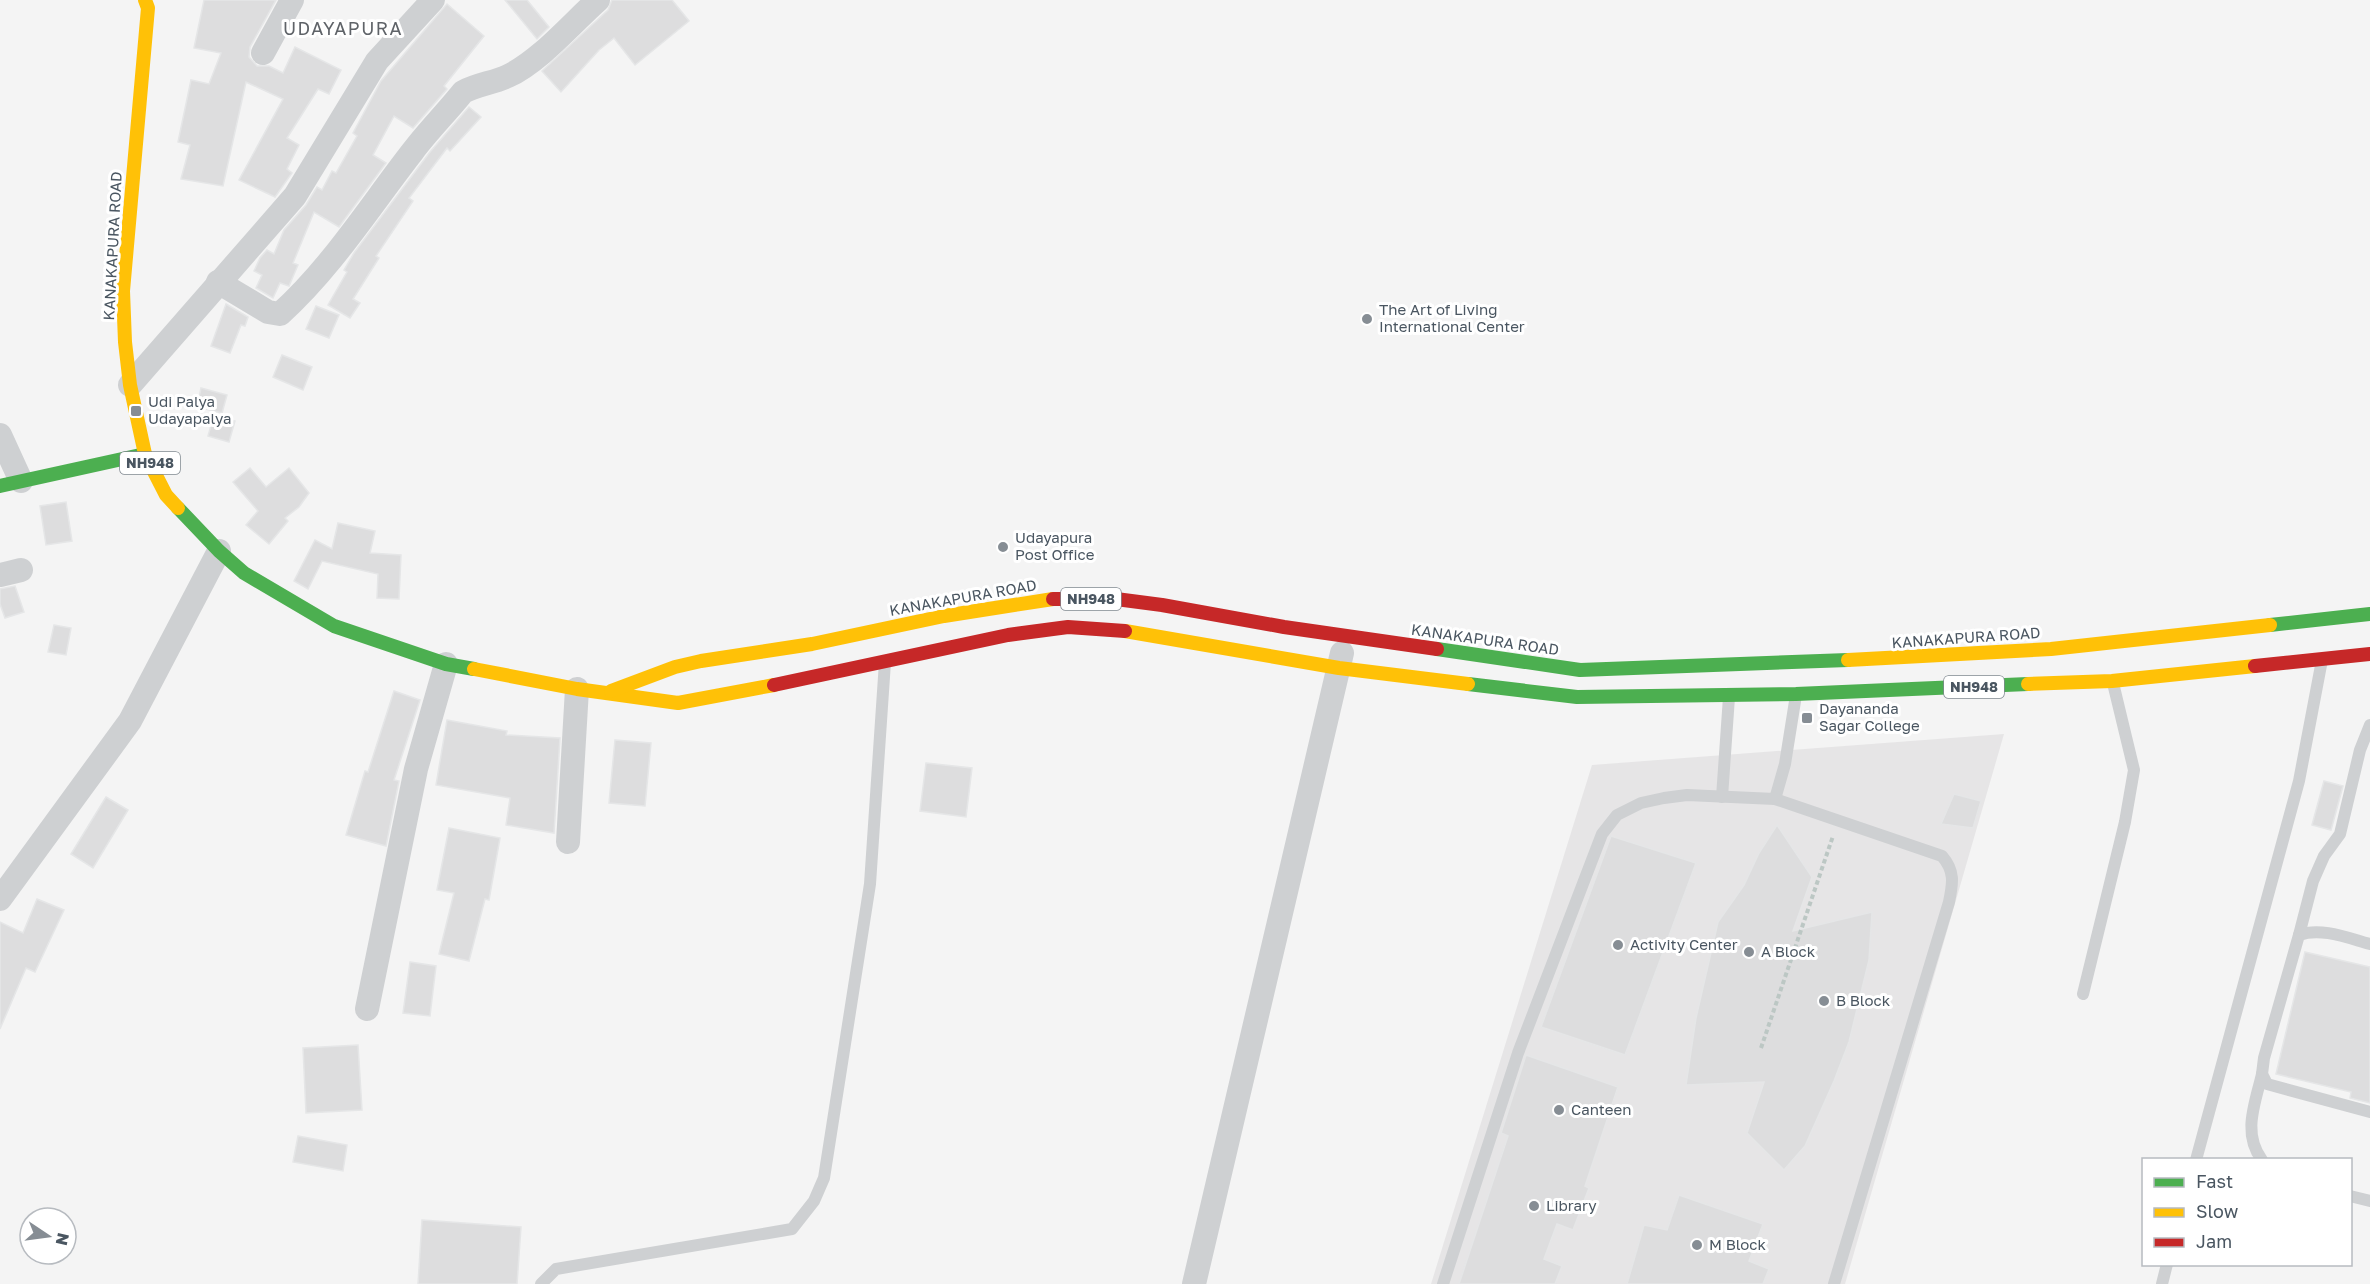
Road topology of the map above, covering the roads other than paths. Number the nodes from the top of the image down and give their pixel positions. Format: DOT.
graph roads {
  1 [pos="292,0"];
  2 [pos="433,0"];
  3 [pos="598,0"];
  4 [pos="149,3"];
  5 [pos="262,53"];
  6 [pos="218,282"];
  7 [pos="130,385"];
  8 [pos="0,435"];
  9 [pos="146,454"];
  10 [pos="11,484"];
  11 [pos="219,552"];
  12 [pos="2370,614"];
  13 [pos="1005,621"];
  14 [pos="1345,636"];
  15 [pos="2370,654"];
  16 [pos="2322,659"];
  17 [pos="885,661"];
  18 [pos="446,664"];
  19 [pos="1339,668"];
  20 [pos="2112,681"];
  21 [pos="577,690"];
  22 [pos="607,693"];
  23 [pos="1796,694"];
  24 [pos="1729,696"];
  25 [pos="2370,724"];
  26 [pos="1722,798"];
  27 [pos="1775,799"];
  28 [pos="568,842"];
  29 [pos="0,899"];
  30 [pos="2299,935"];
  31 [pos="2370,944"];
  32 [pos="2083,994"];
  33 [pos="367,1009"];
  34 [pos="2262,1074"];
  35 [pos="2370,1112"];
  36 [pos="2197,1158"];
  37 [pos="2261,1158"];
  38 [pos="2352,1197"];
  39 [pos="2370,1202"];
  40 [pos="2167,1266"];
  41 [pos="541,1284"];
  42 [pos="1194,1284"];
  43 [pos="1443,1284"];
  44 [pos="1834,1284"];
  45 [pos="2162,1284"];
  1 -- 5 [label="street"];
  2 -- 6 [label="street"];
  3 -- 6 [label="street"];
  4 -- 7 [label="main road, KANAKAPURA ROAD / NH948"];
  6 -- 7 [label="street"];
  7 -- 9 [label="main road, KANAKAPURA ROAD / NH948"];
  8 -- 10 [label="street"];
  9 -- 10 [label="main road"];
  9 -- 11 [label="main road, KANAKAPURA ROAD / NH948"];
  11 -- 18 [label="main road, KANAKAPURA ROAD / NH948"];
  11 -- 29 [label="street"];
  12 -- 14 [label="main road, KANAKAPURA ROAD / NH948"];
  13 -- 14 [label="main road, KANAKAPURA ROAD / NH948"];
  13 -- 17 [label="main road, KANAKAPURA ROAD / NH948"];
  13 -- 19 [label="main road, KANAKAPURA ROAD / NH948"];
  13 -- 22 [label="main road, KANAKAPURA ROAD / NH948"];
  14 -- 19 [label="street"];
  15 -- 16 [label="main road, KANAKAPURA ROAD / NH948"];
  16 -- 20 [label="main road, KANAKAPURA ROAD / NH948"];
  16 -- 36 [label="lane"];
  17 -- 22 [label="main road, KANAKAPURA ROAD / NH948"];
  17 -- 41 [label="lane"];
  18 -- 21 [label="main road, KANAKAPURA ROAD / NH948"];
  18 -- 33 [label="street"];
  19 -- 24 [label="main road, KANAKAPURA ROAD / NH948"];
  19 -- 42 [label="street"];
  20 -- 23 [label="main road, KANAKAPURA ROAD / NH948"];
  20 -- 32 [label="lane"];
  21 -- 22 [label="main road, KANAKAPURA ROAD / NH948"];
  21 -- 28 [label="street"];
  23 -- 24 [label="main road, KANAKAPURA ROAD / NH948"];
  23 -- 27 [label="lane"];
  24 -- 26 [label="lane"];
  25 -- 30 [label="lane"];
  26 -- 27 [label="lane"];
  26 -- 43 [label="lane"];
  27 -- 44 [label="lane"];
  30 -- 31 [label="lane"];
  30 -- 34 [label="lane"];
  34 -- 35 [label="lane"];
  34 -- 37 [label="lane"];
  38 -- 39 [label="lane"];
  40 -- 45 [label="lane"];
}
